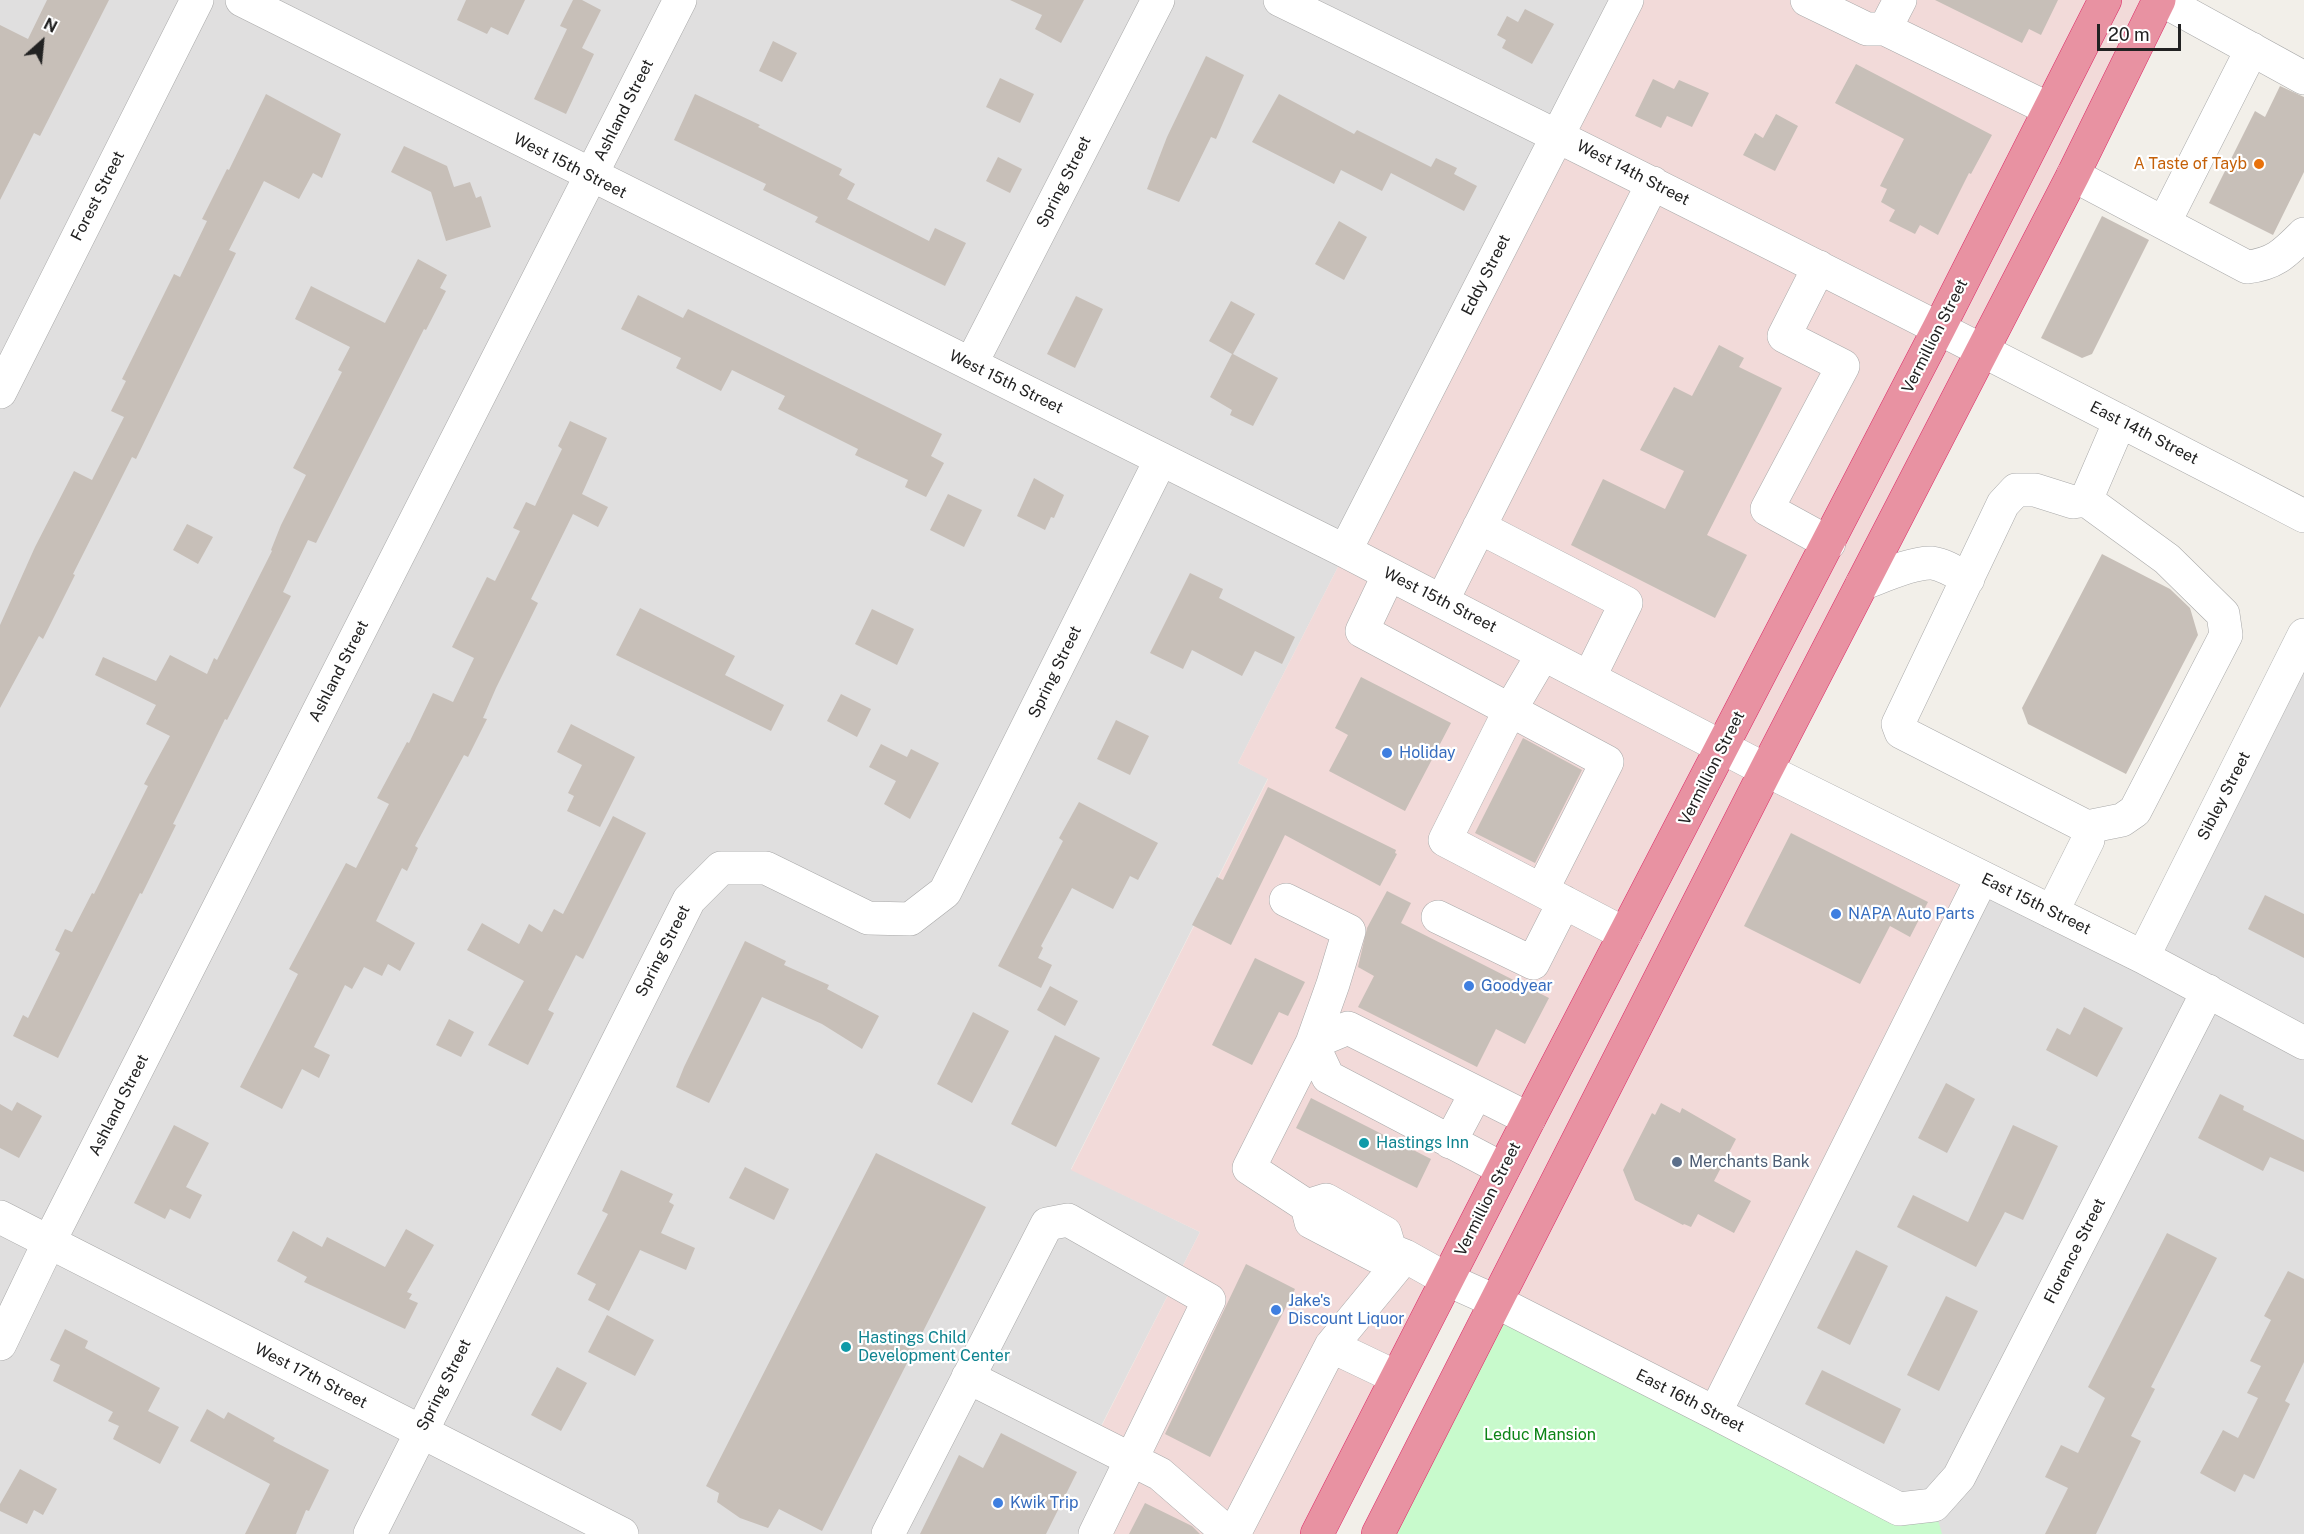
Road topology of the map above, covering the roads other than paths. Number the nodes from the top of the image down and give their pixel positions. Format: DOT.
graph roads {
  1 [pos="197,0"];
  2 [pos="242,0"];
  3 [pos="680,0"];
  4 [pos="1158,0"];
  5 [pos="1280,0"];
  6 [pos="1627,0"];
  7 [pos="1807,0"];
  8 [pos="1900,0"];
  9 [pos="2105,0"];
  10 [pos="2153,2"];
  11 [pos="1885,29"];
  12 [pos="2252,49"];
  13 [pos="2304,78"];
  14 [pos="2049,109"];
  15 [pos="1558,135"];
  16 [pos="2073,175"];
  17 [pos="591,176"];
  18 [pos="1653,183"];
  19 [pos="2164,222"];
  20 [pos="2304,234"];
  21 [pos="1819,267"];
  22 [pos="1939,328"];
  23 [pos="1983,350"];
  24 [pos="971,364"];
  25 [pos="0,392"];
  26 [pos="2120,421"];
  27 [pos="1161,459"];
  28 [pos="2086,500"];
  29 [pos="2304,516"];
  30 [pos="1479,527"];
  31 [pos="1828,543"];
  32 [pos="1345,550"];
  33 [pos="1389,574"];
  34 [pos="1968,579"];
  35 [pos="1862,584"];
  36 [pos="1442,601"];
  37 [pos="2304,635"];
  38 [pos="1543,654"];
  39 [pos="1589,678"];
  40 [pos="1510,710"];
  41 [pos="1723,748"];
  42 [pos="1766,770"];
  43 [pos="2086,827"];
  44 [pos="1983,878"];
  45 [pos="1553,896"];
  46 [pos="1286,900"];
  47 [pos="2052,912"];
  48 [pos="1438,917"];
  49 [pos="1625,934"];
  50 [pos="2143,957"];
  51 [pos="2208,991"];
  52 [pos="2304,1042"];
  53 [pos="1312,1043"];
  54 [pos="1476,1092"];
  55 [pos="1528,1119"];
  56 [pos="1450,1142"];
  57 [pos="1503,1169"];
  58 [pos="0,1217"];
  59 [pos="49,1242"];
  60 [pos="1397,1253"];
  61 [pos="1448,1280"];
  62 [pos="1497,1302"];
  63 [pos="0,1344"];
  64 [pos="1331,1346"];
  65 [pos="968,1377"];
  66 [pos="1396,1377"];
  67 [pos="1715,1413"];
  68 [pos="420,1431"];
  69 [pos="1131,1460"];
  70 [pos="1934,1505"];
  71 [pos="370,1534"];
  72 [pos="622,1534"];
  73 [pos="888,1534"];
  74 [pos="1095,1534"];
  75 [pos="1229,1534"];
  76 [pos="1234,1534"];
  77 [pos="1317,1534"];
  78 [pos="1378,1534"];
  1 -- 25 [label="street, Forest Street"];
  2 -- 17 [label="street, West 15th Street"];
  3 -- 17 [label="street, Ashland Street"];
  4 -- 24 [label="street, Spring Street"];
  5 -- 15 [label="street, West 14th Street"];
  6 -- 15 [label="street, Eddy Street"];
  7 -- 11 [label="street"];
  8 -- 11 [label="street"];
  9 -- 14 [label="highway, Vermillion Street"];
  10 -- 12 [label="street"];
  10 -- 16 [label="highway"];
  11 -- 14 [label="street"];
  12 -- 13 [label="street"];
  12 -- 19 [label="street"];
  14 -- 22 [label="highway, Vermillion Street"];
  15 -- 18 [label="street, West 14th Street"];
  15 -- 32 [label="street, Eddy Street"];
  16 -- 19 [label="street"];
  16 -- 23 [label="highway"];
  17 -- 24 [label="street, West 15th Street"];
  17 -- 59 [label="street, Ashland Street"];
  18 -- 21 [label="street, West 14th Street"];
  18 -- 30 [label="street"];
  19 -- 20 [label="street"];
  21 -- 22 [label="street, West 14th Street"];
  21 -- 31 [label="street"];
  22 -- 23 [label="street, West 14th Street"];
  22 -- 31 [label="highway, Vermillion Street"];
  23 -- 26 [label="street, East 14th Street"];
  23 -- 35 [label="highway"];
  24 -- 27 [label="street, West 15th Street"];
  26 -- 28 [label="street"];
  26 -- 29 [label="street, East 14th Street"];
  27 -- 32 [label="street, West 15th Street"];
  27 -- 68 [label="street, Spring Street"];
  28 -- 34 [label="street"];
  28 -- 43 [label="street"];
  30 -- 36 [label="street"];
  30 -- 39 [label="street"];
  31 -- 41 [label="highway, Vermillion Street"];
  32 -- 33 [label="street, West 15th Street"];
  33 -- 36 [label="street, West 15th Street"];
  33 -- 40 [label="street"];
  34 -- 35 [label="street"];
  34 -- 43 [label="street"];
  35 -- 42 [label="highway"];
  36 -- 38 [label="street, West 15th Street"];
  37 -- 50 [label="street, Sibley Street"];
  38 -- 39 [label="street, West 15th Street"];
  38 -- 40 [label="street"];
  39 -- 41 [label="street, West 15th Street"];
  40 -- 45 [label="street"];
  40 -- 45 [label="street"];
  41 -- 42 [label="street, West 15th Street"];
  41 -- 49 [label="highway, Vermillion Street"];
  42 -- 44 [label="street, East 15th Street"];
  42 -- 62 [label="highway"];
  43 -- 47 [label="street"];
  44 -- 47 [label="street, East 15th Street"];
  44 -- 67 [label="street"];
  45 -- 48 [label="street"];
  45 -- 49 [label="street"];
  46 -- 53 [label="street"];
  47 -- 50 [label="street, East 15th Street"];
  49 -- 55 [label="highway, Vermillion Street"];
  50 -- 51 [label="street, East 15th Street"];
  51 -- 52 [label="street, East 15th Street"];
  51 -- 70 [label="street, Florence Street"];
  53 -- 54 [label="street"];
  53 -- 56 [label="street"];
  53 -- 60 [label="street"];
  54 -- 55 [label="street"];
  54 -- 56 [label="street"];
  55 -- 57 [label="highway, Vermillion Street"];
  56 -- 57 [label="street"];
  57 -- 61 [label="highway, Vermillion Street"];
  58 -- 59 [label="street, West 17th Street"];
  59 -- 63 [label="street, Ashland Street"];
  59 -- 68 [label="street, West 17th Street"];
  60 -- 61 [label="street, East 16th Street"];
  60 -- 64 [label="street"];
  61 -- 62 [label="street, East 16th Street"];
  61 -- 66 [label="highway, Vermillion Street"];
  62 -- 67 [label="street, East 16th Street"];
  62 -- 78 [label="highway"];
  64 -- 66 [label="street"];
  64 -- 76 [label="street"];
  65 -- 69 [label="street"];
  65 -- 69 [label="street"];
  65 -- 73 [label="street"];
  66 -- 77 [label="highway, Vermillion Street"];
  67 -- 70 [label="street, East 16th Street"];
  68 -- 71 [label="street, Spring Street"];
  68 -- 72 [label="street, West 17th Street"];
  69 -- 74 [label="street"];
  69 -- 75 [label="street"];
}
